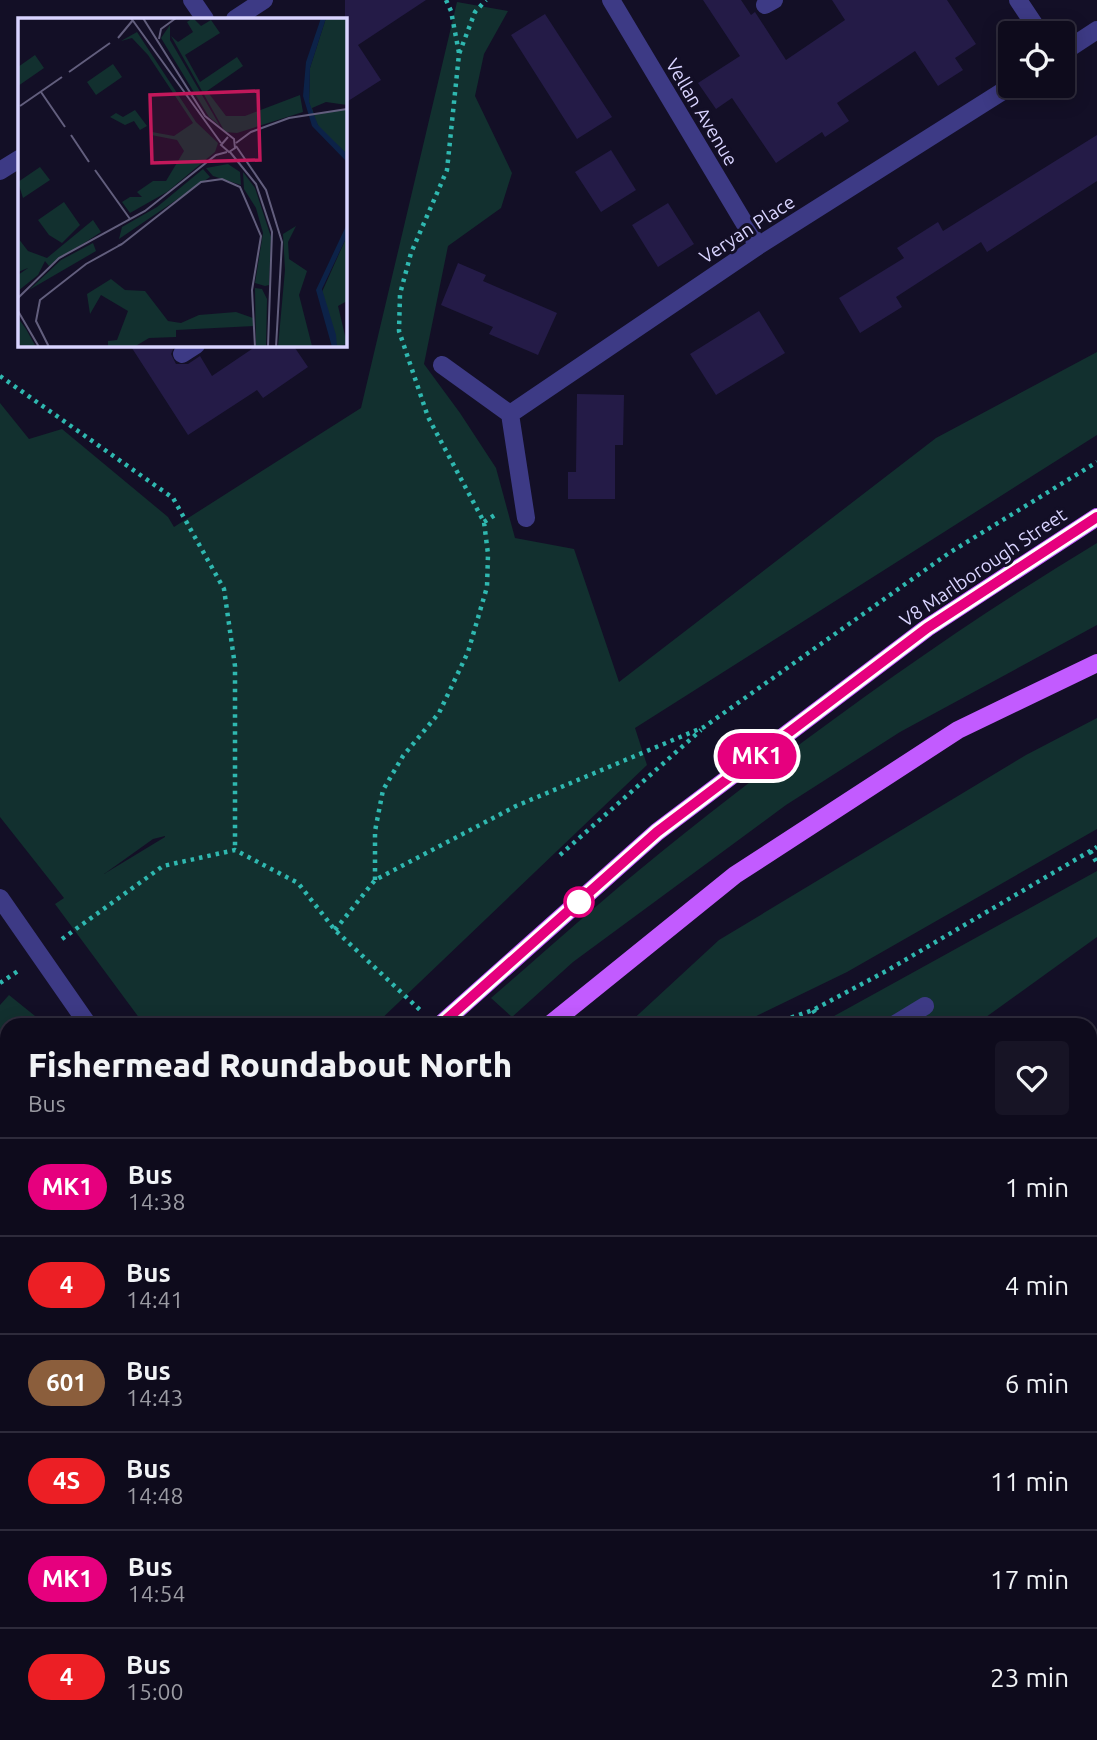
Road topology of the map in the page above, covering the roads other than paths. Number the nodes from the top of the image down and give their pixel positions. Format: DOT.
graph roads {
  1 [pos="192,0"];
  2 [pos="264,0"];
  3 [pos="611,0"];
  4 [pos="1018,0"];
  5 [pos="204,18"];
  6 [pos="237,18"];
  7 [pos="1032,21"];
  8 [pos="1097,30"];
  9 [pos="1075,44"];
  10 [pos="998,94"];
  11 [pos="18,160"];
  12 [pos="0,171"];
  13 [pos="758,246"];
  14 [pos="442,365"];
  15 [pos="510,414"];
  16 [pos="1097,517"];
  17 [pos="526,518"];
  18 [pos="1097,663"];
  19 [pos="0,898"];
  20 [pos="925,1006"];
  21 [pos="83,1018"];
  22 [pos="438,1018"];
  23 [pos="558,1018"];
  24 [pos="905,1018"];
  1 -- 5 [label="street"];
  2 -- 6 [label="street"];
  3 -- 13 [label="street, Vellan Avenue"];
  4 -- 7 [label="street"];
  8 -- 9 [label="street"];
  10 -- 13 [label="street, Veryan Place"];
  11 -- 12 [label="street"];
  13 -- 15 [label="street, Veryan Place"];
  14 -- 15 [label="street"];
  15 -- 17 [label="street"];
  16 -- 22 [label="main road, V8 Marlborough Street"];
  18 -- 23 [label="main road"];
  19 -- 21 [label="street, bridge"];
  20 -- 24 [label="street"];
}
